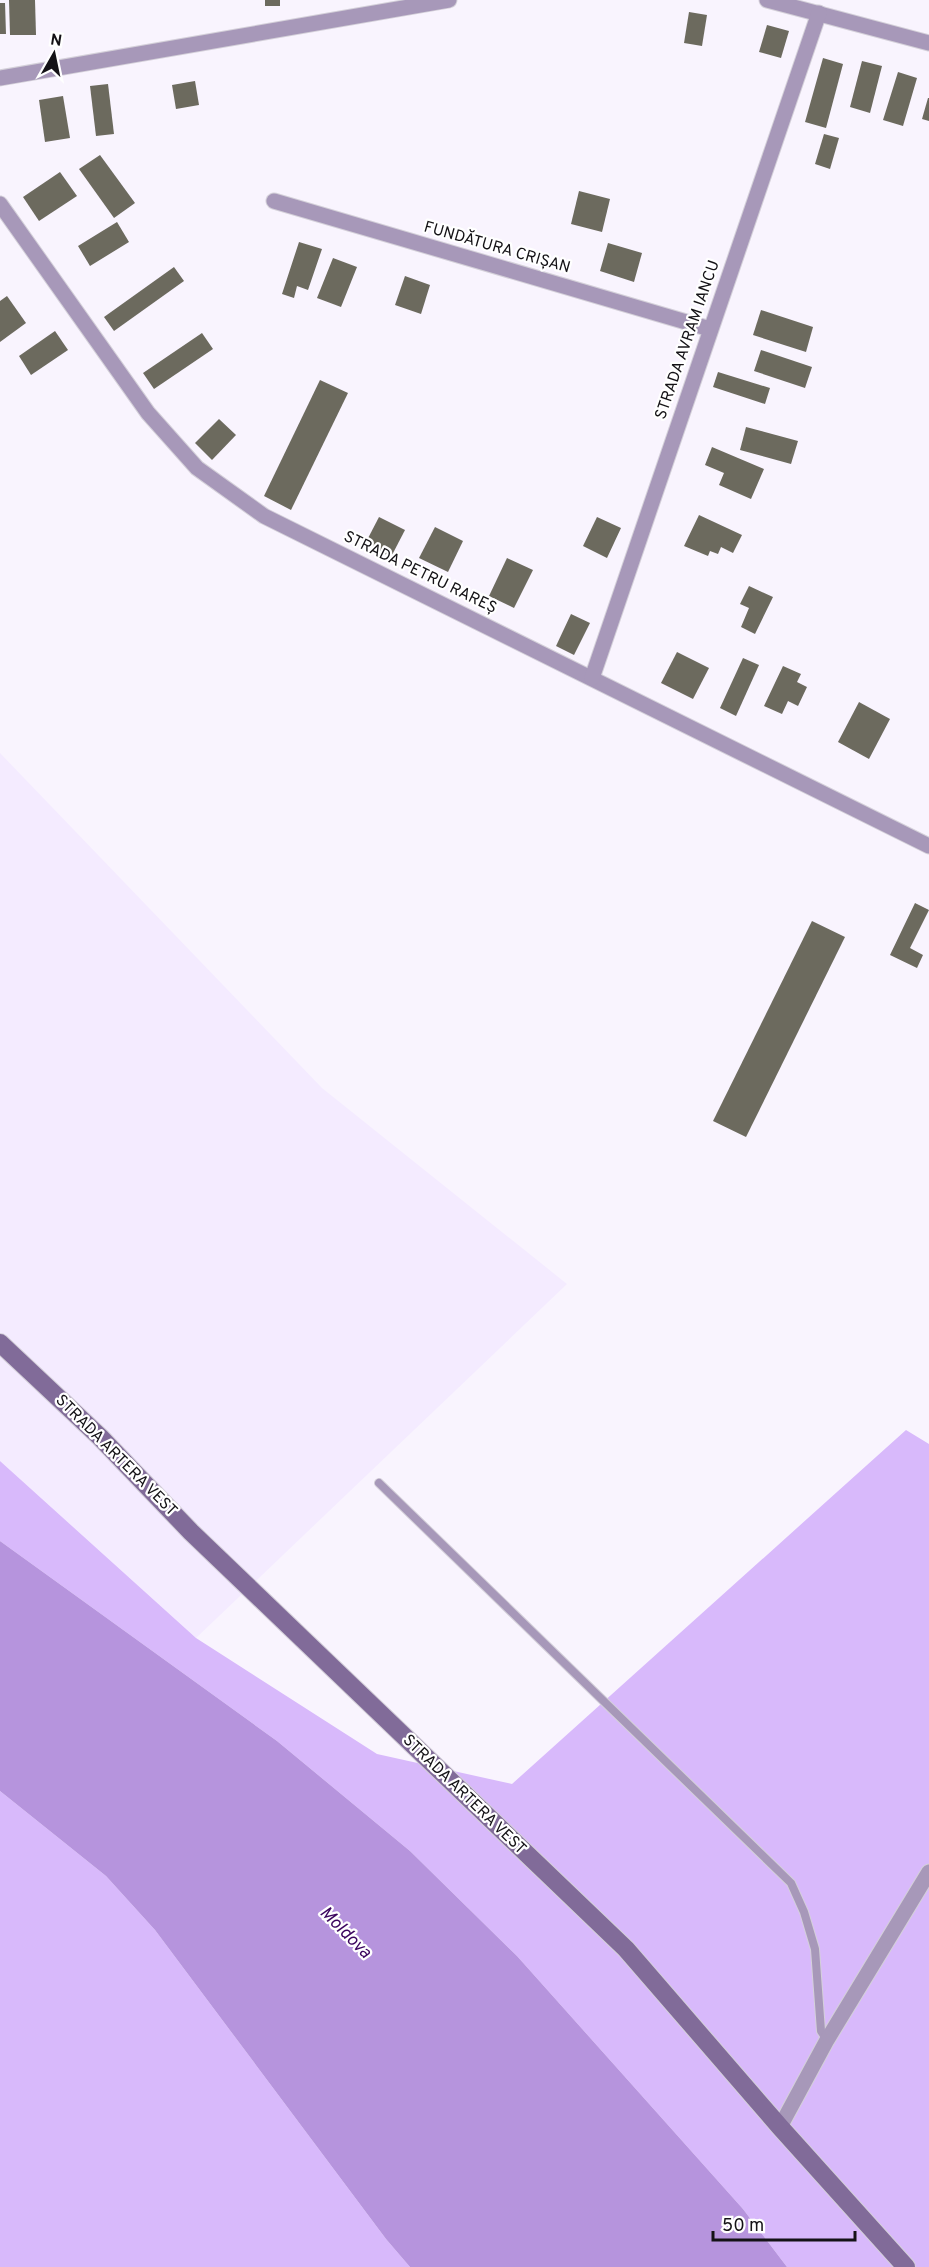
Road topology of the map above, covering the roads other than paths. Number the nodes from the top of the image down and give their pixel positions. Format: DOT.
graph roads {
  1 [pos="449,0"];
  2 [pos="767,0"];
  3 [pos="819,13"];
  4 [pos="929,43"];
  5 [pos="0,78"];
  6 [pos="274,201"];
  7 [pos="0,204"];
  8 [pos="710,329"];
  9 [pos="592,678"];
  10 [pos="929,846"];
  11 [pos="0,1343"];
  12 [pos="379,1482"];
  13 [pos="929,1872"];
  14 [pos="827,2040"];
  15 [pos="780,2127"];
  16 [pos="906,2267"];
  1 -- 5 [label="street"];
  2 -- 3 [label="street"];
  3 -- 4 [label="street"];
  3 -- 8 [label="street, STRADA AVRAM IANCU"];
  6 -- 8 [label="street, FUNDĂTURA CRIȘAN"];
  7 -- 9 [label="street, STRADA PETRU RAREȘ"];
  8 -- 9 [label="street, STRADA AVRAM IANCU"];
  9 -- 10 [label="street, STRADA PETRU RAREȘ"];
  11 -- 15 [label="main road, STRADA ARTERA VEST"];
  12 -- 14 [label="lane"];
  13 -- 14 [label="street"];
  14 -- 15 [label="street"];
  15 -- 16 [label="main road, STRADA ARTERA VEST"];
}
